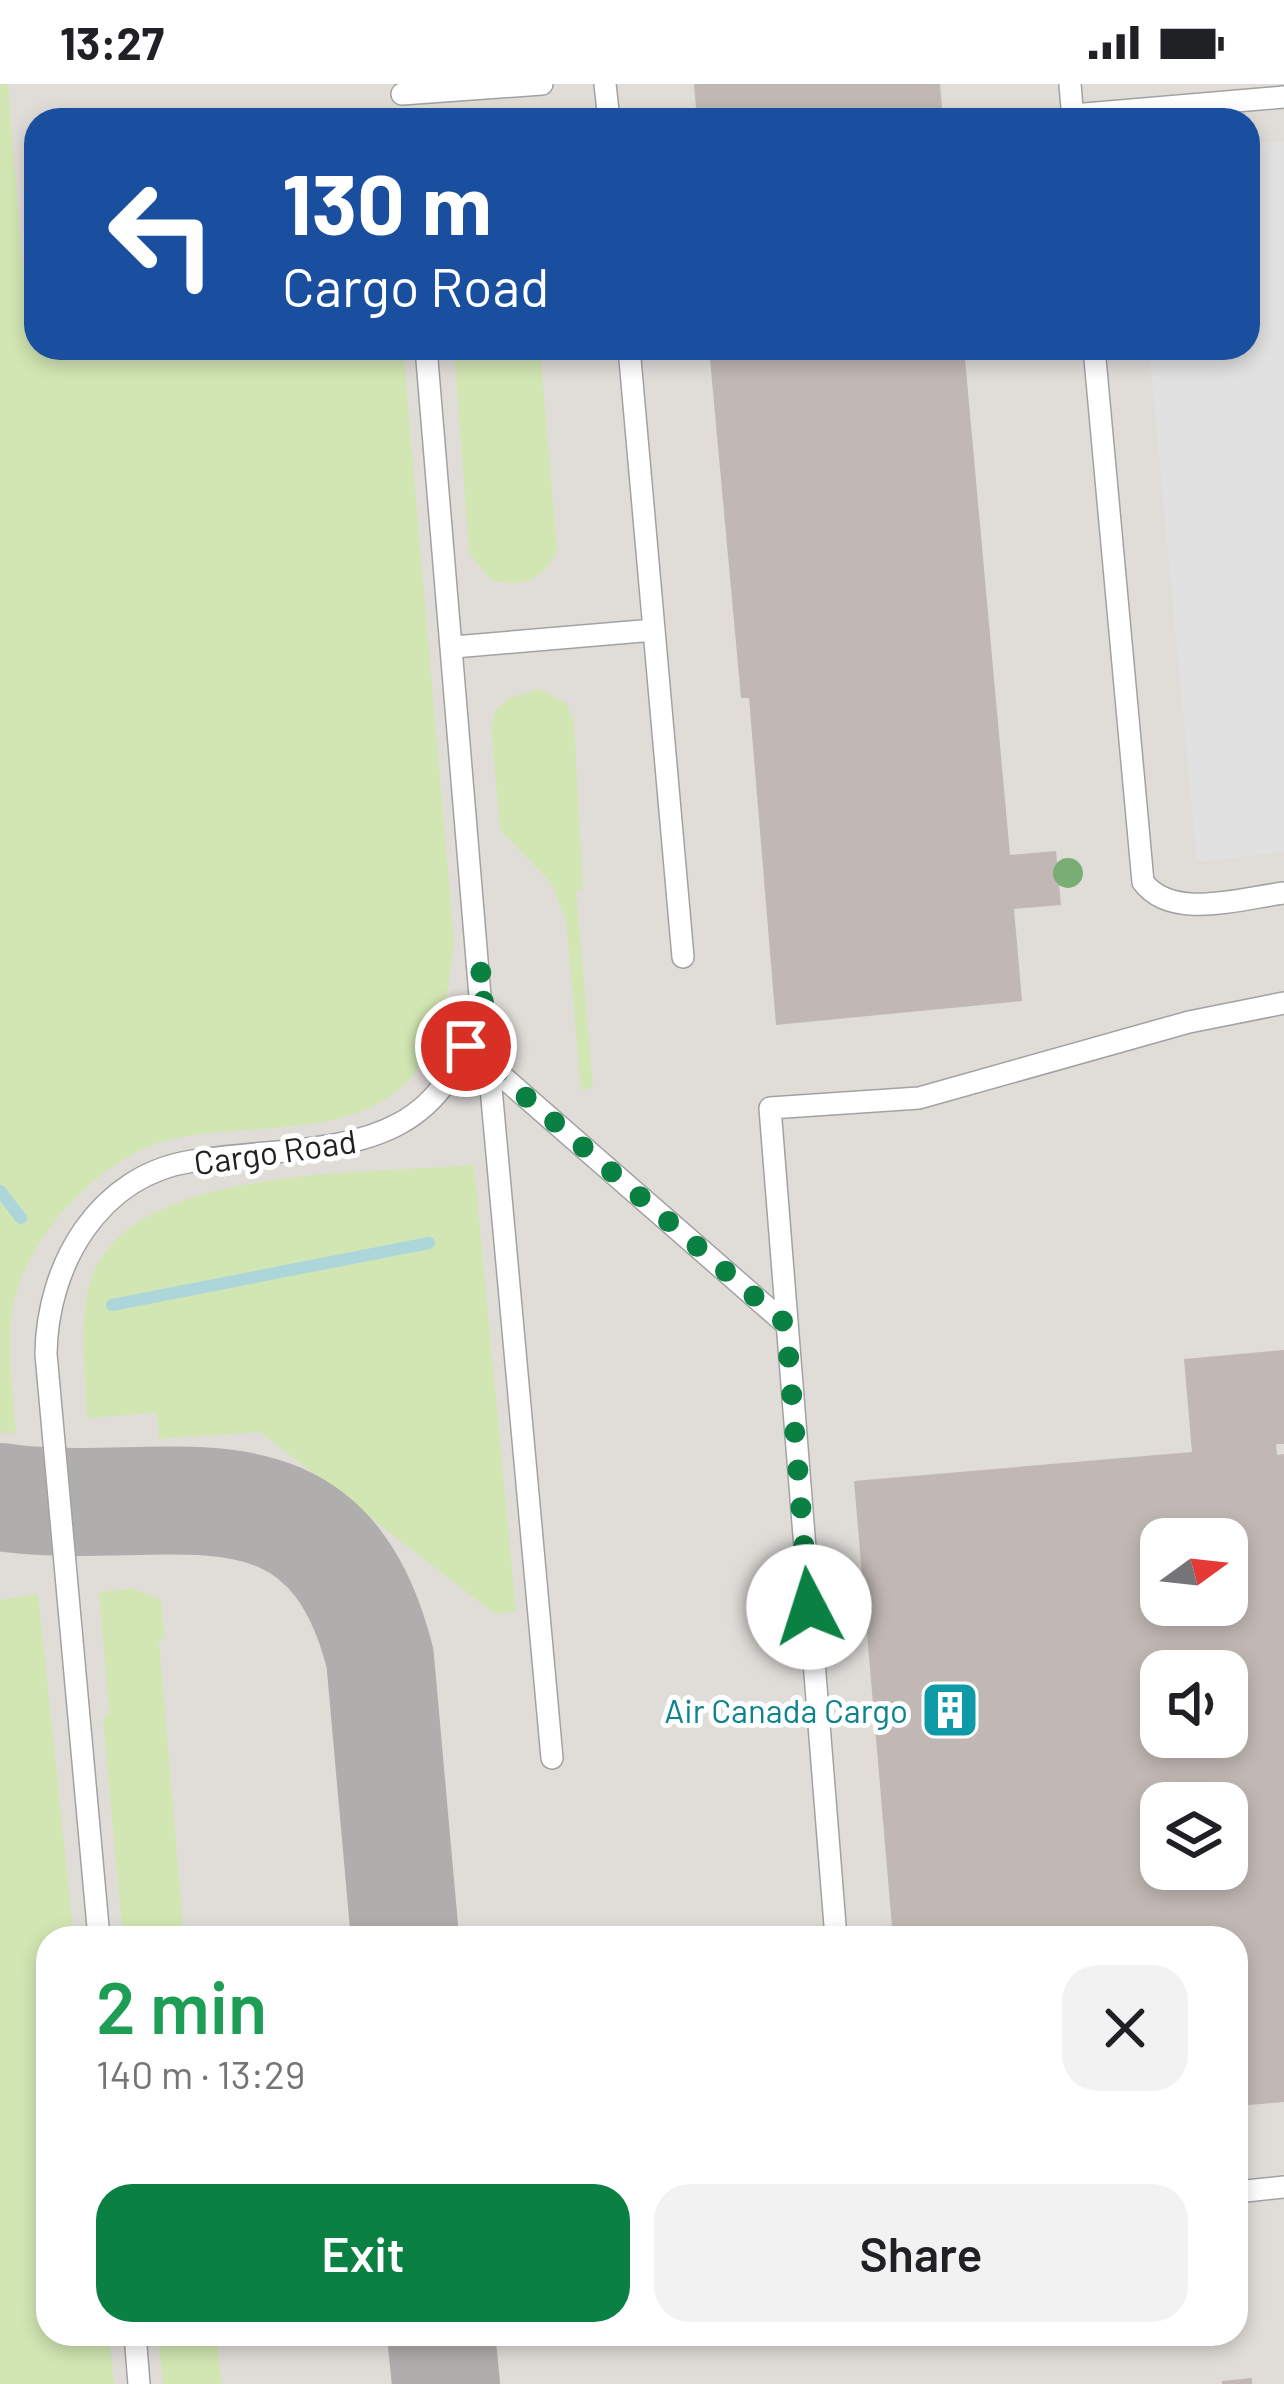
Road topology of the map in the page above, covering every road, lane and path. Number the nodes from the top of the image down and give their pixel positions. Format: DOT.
graph roads {
  1 [pos="542,84"];
  2 [pos="402,89"];
  3 [pos="1284,97"];
  4 [pos="1173,108"];
  5 [pos="427,360"];
  6 [pos="630,360"];
  7 [pos="1095,360"];
  8 [pos="654,630"];
  9 [pos="454,647"];
  10 [pos="1284,893"];
  11 [pos="682,957"];
  12 [pos="481,968"];
  13 [pos="1284,1003"];
  14 [pos="488,1064"];
  15 [pos="786,1324"];
  16 [pos="552,1758"];
  17 [pos="98,1926"];
  18 [pos="835,1926"];
  19 [pos="1284,2187"];
  20 [pos="1248,2191"];
  21 [pos="136,2346"];
  22 [pos="139,2384"];
  1 -- 2 [label="lane"];
  3 -- 4 [label="lane"];
  5 -- 9 [label="lane, Cargo Road"];
  6 -- 8 [label="lane"];
  7 -- 10 [label="lane"];
  8 -- 9 [label="lane"];
  8 -- 11 [label="lane"];
  9 -- 12 [label="lane, Cargo Road"];
  12 -- 14 [label="lane"];
  12 -- 17 [label="lane, Cargo Road"];
  13 -- 15 [label="lane"];
  14 -- 15 [label="lane"];
  14 -- 16 [label="lane"];
  15 -- 18 [label="lane"];
  19 -- 20 [label="lane"];
  21 -- 22 [label="lane"];
}
